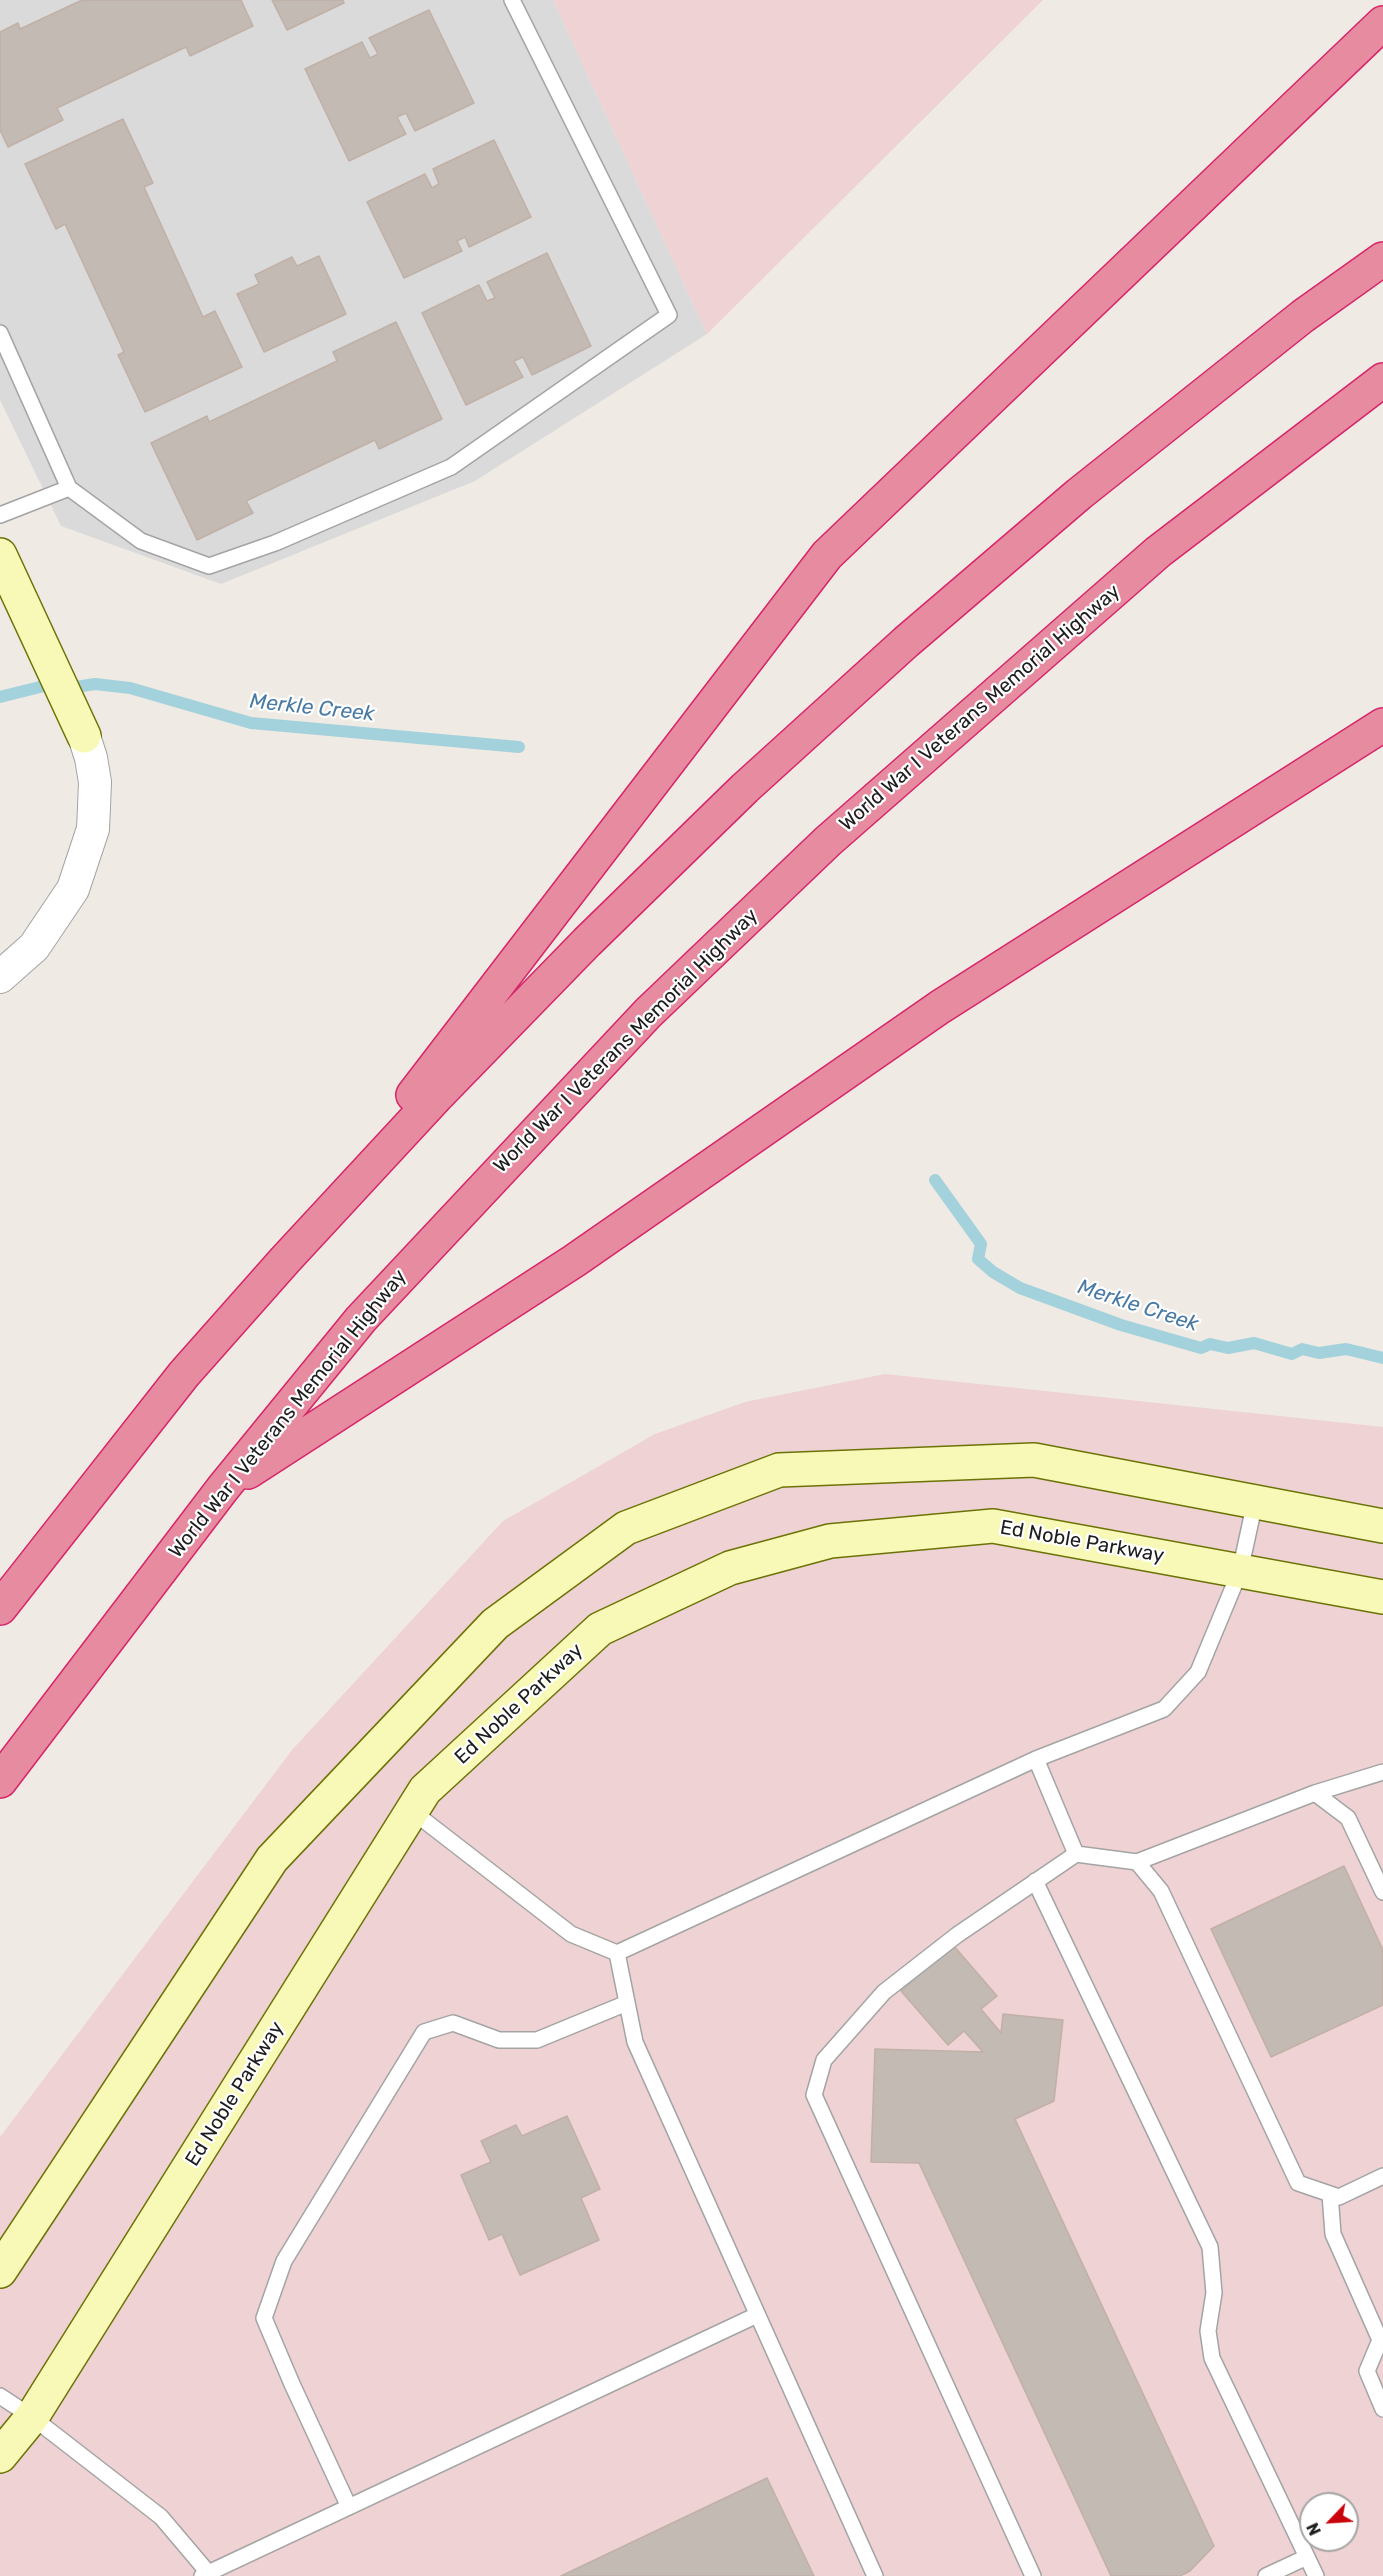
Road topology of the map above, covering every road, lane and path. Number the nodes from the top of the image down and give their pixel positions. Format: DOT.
graph roads {
  1 [pos="512,0"];
  2 [pos="1383,23"];
  3 [pos="1383,260"];
  4 [pos="0,333"];
  5 [pos="1383,380"];
  6 [pos="69,488"];
  7 [pos="0,515"];
  8 [pos="0,555"];
  9 [pos="1383,725"];
  10 [pos="84,736"];
  11 [pos="0,977"];
  12 [pos="285,1260"];
  13 [pos="224,1488"];
  14 [pos="1255,1502"];
  15 [pos="1383,1526"];
  16 [pos="1240,1571"];
  17 [pos="1383,1597"];
  18 [pos="0,1608"];
  19 [pos="1036,1759"];
  20 [pos="1383,1772"];
  21 [pos="0,1781"];
  22 [pos="1315,1793"];
  23 [pos="412,1811"];
  24 [pos="1076,1854"];
  25 [pos="1137,1862"];
  26 [pos="1035,1881"];
  27 [pos="1383,1892"];
  28 [pos="617,1953"];
  29 [pos="627,2003"];
  30 [pos="1383,2176"];
  31 [pos="1330,2194"];
  32 [pos="0,2271"];
  33 [pos="758,2315"];
  34 [pos="1381,2339"];
  35 [pos="0,2396"];
  36 [pos="1383,2409"];
  37 [pos="32,2417"];
  38 [pos="0,2456"];
  39 [pos="349,2507"];
  40 [pos="1307,2557"];
  41 [pos="207,2575"];
  42 [pos="875,2576"];
  43 [pos="1033,2576"];
  44 [pos="1266,2576"];
  45 [pos="1316,2576"];
  1 -- 6 [label="lane"];
  2 -- 12 [label="highway"];
  3 -- 12 [label="highway"];
  4 -- 6 [label="lane"];
  5 -- 13 [label="highway, World War I Veterans Memorial Highway"];
  6 -- 7 [label="lane"];
  8 -- 10 [label="main road"];
  9 -- 13 [label="highway"];
  10 -- 11 [label="street"];
  12 -- 18 [label="highway"];
  13 -- 21 [label="highway, World War I Veterans Memorial Highway"];
  14 -- 15 [label="main road"];
  14 -- 16 [label="lane"];
  14 -- 32 [label="main road"];
  16 -- 17 [label="main road, Ed Noble Parkway"];
  16 -- 19 [label="lane"];
  16 -- 23 [label="main road, Ed Noble Parkway"];
  19 -- 24 [label="lane"];
  19 -- 28 [label="lane"];
  20 -- 22 [label="lane"];
  22 -- 25 [label="lane"];
  22 -- 27 [label="lane"];
  23 -- 28 [label="lane"];
  23 -- 37 [label="main road, Ed Noble Parkway"];
  24 -- 25 [label="lane"];
  24 -- 26 [label="lane"];
  25 -- 31 [label="lane"];
  26 -- 40 [label="lane"];
  26 -- 43 [label="lane"];
  28 -- 29 [label="lane"];
  29 -- 33 [label="lane"];
  29 -- 39 [label="lane"];
  30 -- 31 [label="lane"];
  31 -- 34 [label="lane"];
  33 -- 39 [label="lane"];
  33 -- 42 [label="lane"];
  34 -- 36 [label="lane"];
  35 -- 37 [label="lane"];
  37 -- 38 [label="main road, Ed Noble Parkway"];
  37 -- 41 [label="lane"];
  39 -- 41 [label="lane"];
  40 -- 44 [label="lane"];
  40 -- 45 [label="lane"];
}
